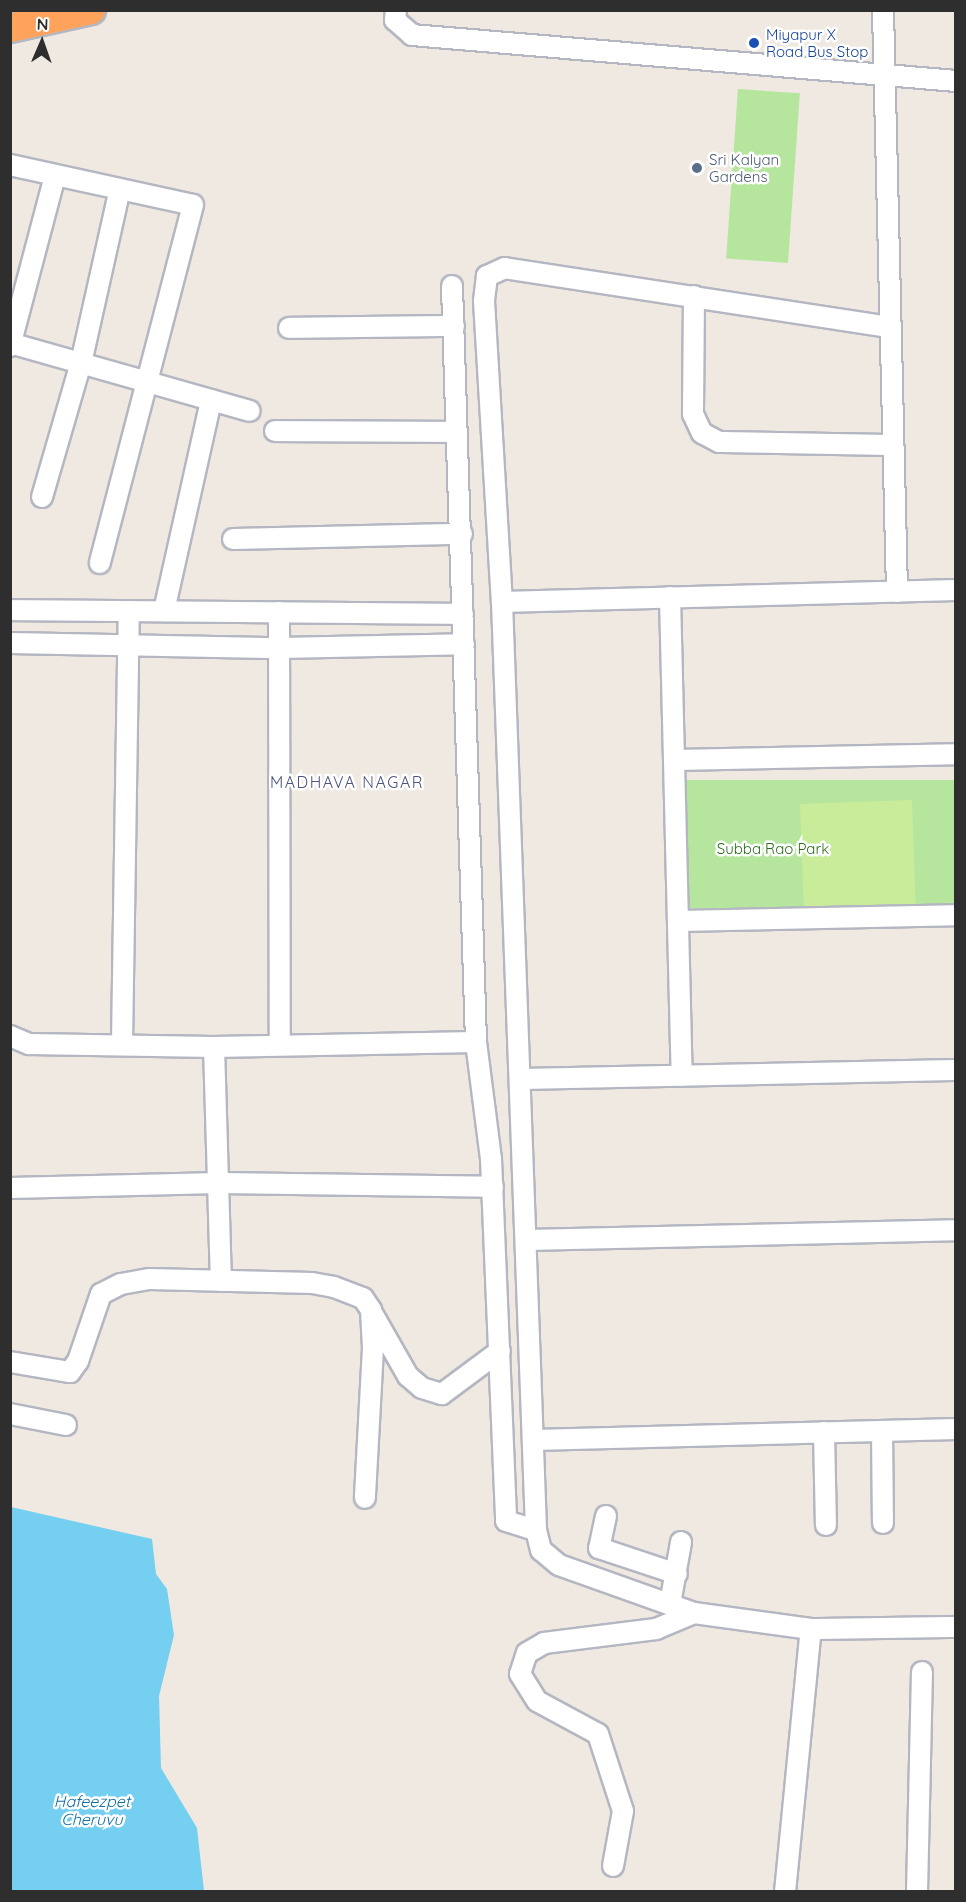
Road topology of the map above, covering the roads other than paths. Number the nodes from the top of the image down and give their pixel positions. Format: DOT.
graph roads {
  1 [pos="91,10"];
  2 [pos="396,10"];
  3 [pos="884,10"];
  4 [pos="10,28"];
  5 [pos="885,76"];
  6 [pos="956,81"];
  7 [pos="10,165"];
  8 [pos="55,176"];
  9 [pos="120,189"];
  10 [pos="452,285"];
  11 [pos="694,296"];
  12 [pos="889,327"];
  13 [pos="289,328"];
  14 [pos="454,335"];
  15 [pos="11,344"];
  16 [pos="488,350"];
  17 [pos="81,363"];
  18 [pos="144,381"];
  19 [pos="211,400"];
  20 [pos="250,411"];
  21 [pos="275,431"];
  22 [pos="457,432"];
  23 [pos="893,445"];
  24 [pos="42,497"];
  25 [pos="462,534"];
  26 [pos="233,539"];
  27 [pos="100,563"];
  28 [pos="956,590"];
  29 [pos="897,592"];
  30 [pos="670,597"];
  31 [pos="502,602"];
  32 [pos="10,610"];
  33 [pos="129,611"];
  34 [pos="164,611"];
  35 [pos="279,612"];
  36 [pos="463,614"];
  37 [pos="10,643"];
  38 [pos="464,644"];
  39 [pos="130,645"];
  40 [pos="280,648"];
  41 [pos="956,754"];
  42 [pos="674,760"];
  43 [pos="956,915"];
  44 [pos="678,921"];
  45 [pos="10,1036"];
  46 [pos="476,1042"];
  47 [pos="122,1043"];
  48 [pos="280,1046"];
  49 [pos="214,1047"];
  50 [pos="956,1070"];
  51 [pos="682,1076"];
  52 [pos="520,1079"];
  53 [pos="219,1183"];
  54 [pos="492,1187"];
  55 [pos="10,1188"];
  56 [pos="956,1230"];
  57 [pos="526,1245"];
  58 [pos="496,1251"];
  59 [pos="221,1281"];
  60 [pos="371,1310"];
  61 [pos="500,1351"];
  62 [pos="10,1362"];
  63 [pos="10,1414"];
  64 [pos="66,1425"];
  65 [pos="956,1429"];
  66 [pos="882,1431"];
  67 [pos="824,1432"];
  68 [pos="534,1440"];
  69 [pos="365,1498"];
  70 [pos="606,1516"];
  71 [pos="883,1523"];
  72 [pos="826,1525"];
  73 [pos="536,1530"];
  74 [pos="681,1542"];
  75 [pos="677,1574"];
  76 [pos="670,1604"];
  77 [pos="694,1613"];
  78 [pos="956,1627"];
  79 [pos="811,1629"];
  80 [pos="922,1672"];
  81 [pos="613,1866"];
  82 [pos="785,1892"];
  83 [pos="917,1892"];
  1 -- 4 [label="highway"];
  2 -- 5 [label="street"];
  3 -- 5 [label="street"];
  5 -- 6 [label="street"];
  5 -- 12 [label="street"];
  7 -- 8 [label="street"];
  8 -- 9 [label="street"];
  8 -- 15 [label="street"];
  9 -- 17 [label="street"];
  9 -- 18 [label="street"];
  10 -- 14 [label="street"];
  11 -- 12 [label="street"];
  11 -- 16 [label="street"];
  11 -- 23 [label="street"];
  12 -- 23 [label="street"];
  13 -- 14 [label="street"];
  14 -- 16 [label="street"];
  14 -- 22 [label="street"];
  15 -- 17 [label="street"];
  16 -- 31 [label="street"];
  17 -- 18 [label="street"];
  17 -- 24 [label="street"];
  18 -- 19 [label="street"];
  18 -- 27 [label="street"];
  19 -- 20 [label="street"];
  19 -- 34 [label="street"];
  21 -- 22 [label="street"];
  22 -- 25 [label="street"];
  23 -- 29 [label="street"];
  25 -- 26 [label="street"];
  25 -- 36 [label="street"];
  28 -- 29 [label="street"];
  29 -- 30 [label="street"];
  30 -- 31 [label="street"];
  30 -- 42 [label="street"];
  31 -- 52 [label="street"];
  32 -- 33 [label="street"];
  33 -- 34 [label="street"];
  33 -- 39 [label="street"];
  34 -- 35 [label="street"];
  35 -- 36 [label="street"];
  35 -- 40 [label="street"];
  36 -- 38 [label="street"];
  37 -- 39 [label="street"];
  38 -- 40 [label="street"];
  38 -- 46 [label="street"];
  39 -- 40 [label="street"];
  39 -- 47 [label="street"];
  40 -- 48 [label="street"];
  41 -- 42 [label="street"];
  42 -- 44 [label="street"];
  43 -- 44 [label="street"];
  44 -- 51 [label="street"];
  45 -- 47 [label="street"];
  46 -- 48 [label="street"];
  46 -- 54 [label="street"];
  47 -- 49 [label="street"];
  48 -- 49 [label="street"];
  49 -- 53 [label="street"];
  50 -- 51 [label="street"];
  51 -- 52 [label="street"];
  52 -- 57 [label="street"];
  53 -- 54 [label="street"];
  53 -- 55 [label="street"];
  53 -- 59 [label="street"];
  54 -- 58 [label="street"];
  56 -- 57 [label="street"];
  57 -- 58 [label="street"];
  57 -- 68 [label="street"];
  58 -- 61 [label="street"];
  59 -- 60 [label="street"];
  59 -- 62 [label="street"];
  60 -- 61 [label="street"];
  60 -- 69 [label="street"];
  61 -- 73 [label="street"];
  63 -- 64 [label="street"];
  65 -- 66 [label="street"];
  66 -- 67 [label="street"];
  66 -- 71 [label="street"];
  67 -- 68 [label="street"];
  67 -- 72 [label="street"];
  68 -- 73 [label="street"];
  70 -- 75 [label="street"];
  73 -- 76 [label="street"];
  74 -- 75 [label="street"];
  75 -- 76 [label="street"];
  76 -- 77 [label="street"];
  77 -- 79 [label="street"];
  77 -- 81 [label="street"];
  78 -- 79 [label="street"];
  79 -- 82 [label="street"];
  80 -- 83 [label="street"];
}
